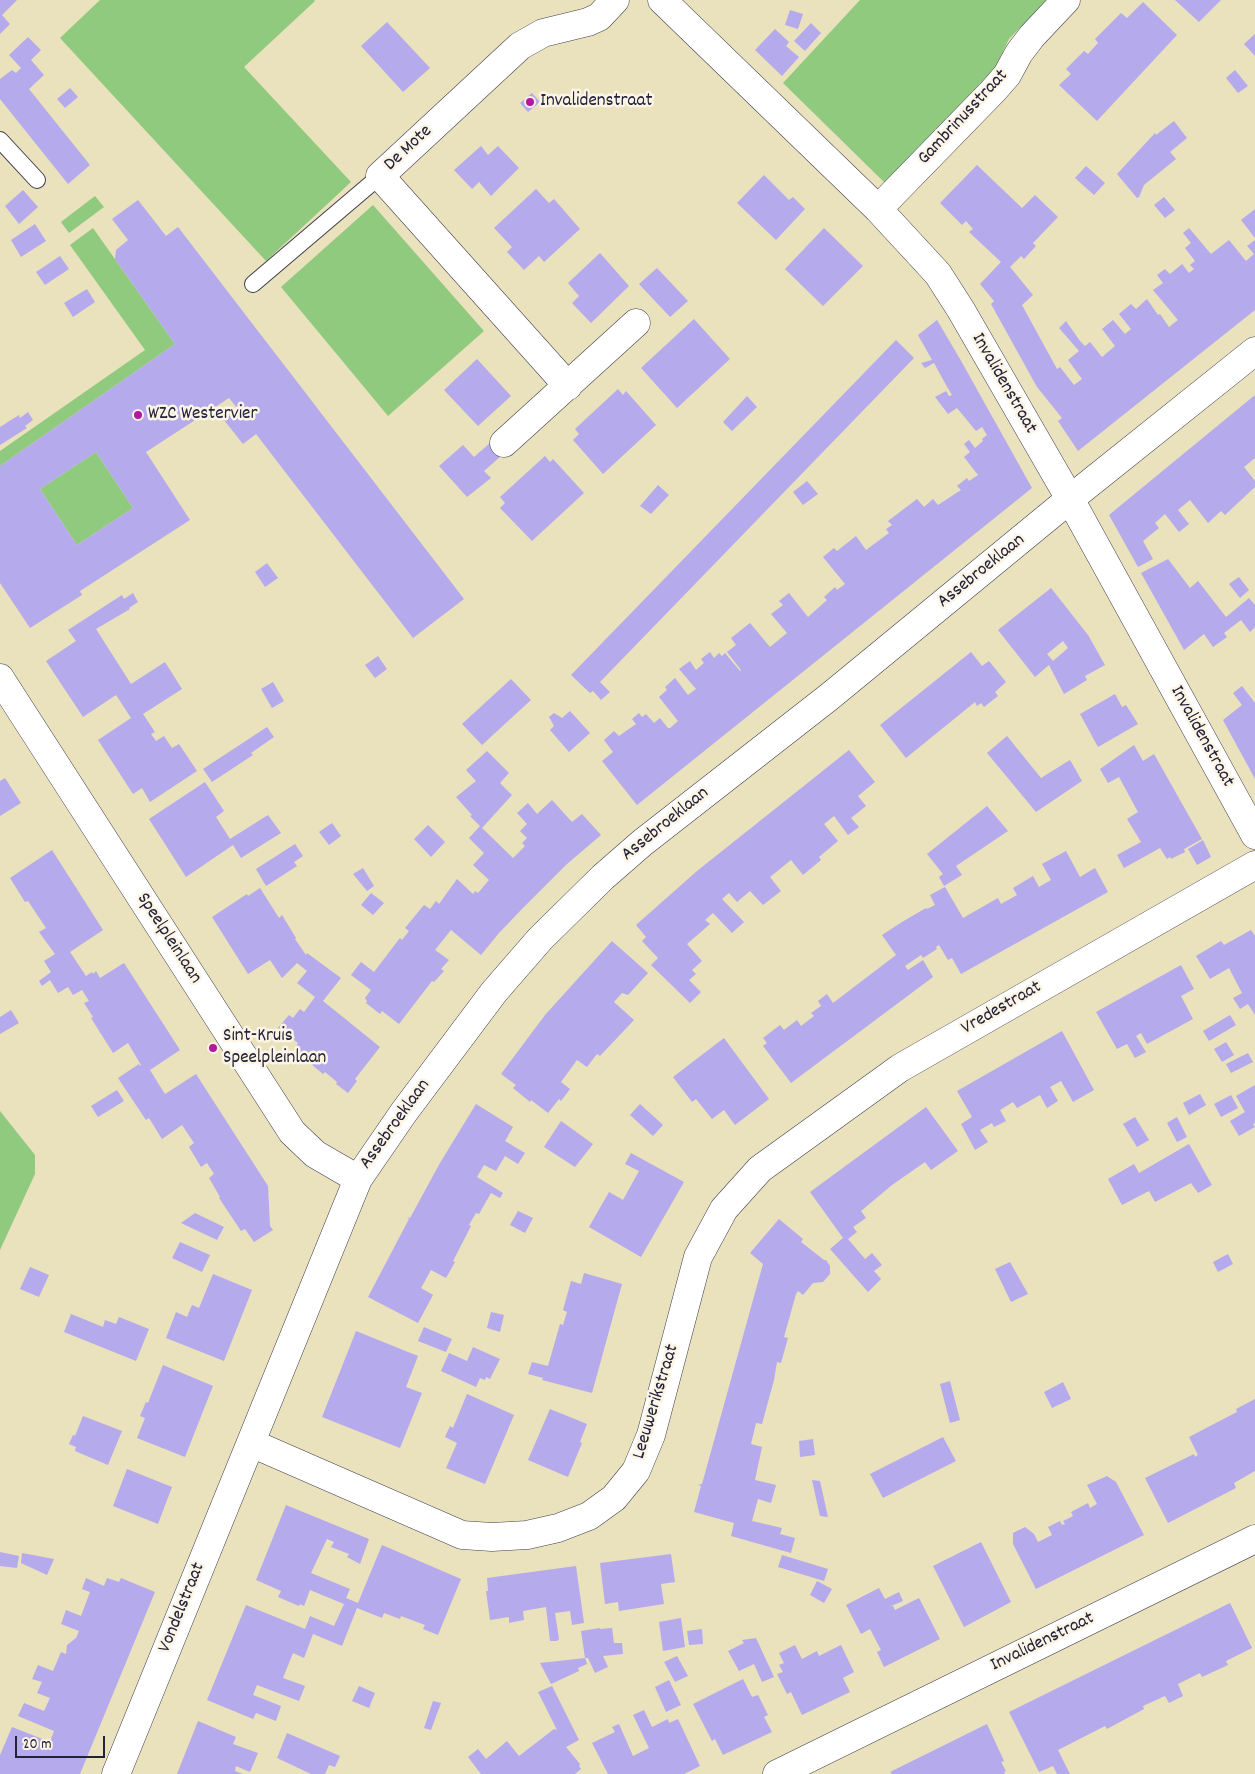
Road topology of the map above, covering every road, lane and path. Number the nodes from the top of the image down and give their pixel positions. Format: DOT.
graph roads {
  1 [pos="615,0"];
  2 [pos="662,0"];
  3 [pos="1066,0"];
  4 [pos="0,140"];
  5 [pos="380,176"];
  6 [pos="37,180"];
  7 [pos="878,209"];
  8 [pos="253,284"];
  9 [pos="636,323"];
  10 [pos="1255,351"];
  11 [pos="568,386"];
  12 [pos="504,443"];
  13 [pos="1070,499"];
  14 [pos="0,678"];
  15 [pos="1254,830"];
  16 [pos="1255,865"];
  17 [pos="760,1169"];
  18 [pos="358,1179"];
  19 [pos="251,1443"];
  20 [pos="1255,1539"];
  21 [pos="116,1774"];
  22 [pos="777,1774"];
  1 -- 5 [label="street, De Mote"];
  2 -- 7 [label="street, Invalidenstraat"];
  3 -- 7 [label="street, Gambrinusstraat"];
  4 -- 6 [label="lane"];
  5 -- 8 [label="lane"];
  5 -- 11 [label="street, De Mote"];
  7 -- 13 [label="street, Invalidenstraat"];
  9 -- 11 [label="street"];
  10 -- 13 [label="street, Assebroeklaan"];
  11 -- 12 [label="street"];
  13 -- 15 [label="street, Invalidenstraat"];
  13 -- 18 [label="street, Assebroeklaan"];
  14 -- 18 [label="street, Speelpleinlaan"];
  16 -- 17 [label="street, Vredestraat"];
  17 -- 19 [label="street, Leeuwerikstraat"];
  18 -- 19 [label="street, Assebroeklaan"];
  19 -- 21 [label="street, Vondelstraat"];
  20 -- 22 [label="street, Invalidenstraat"];
}
